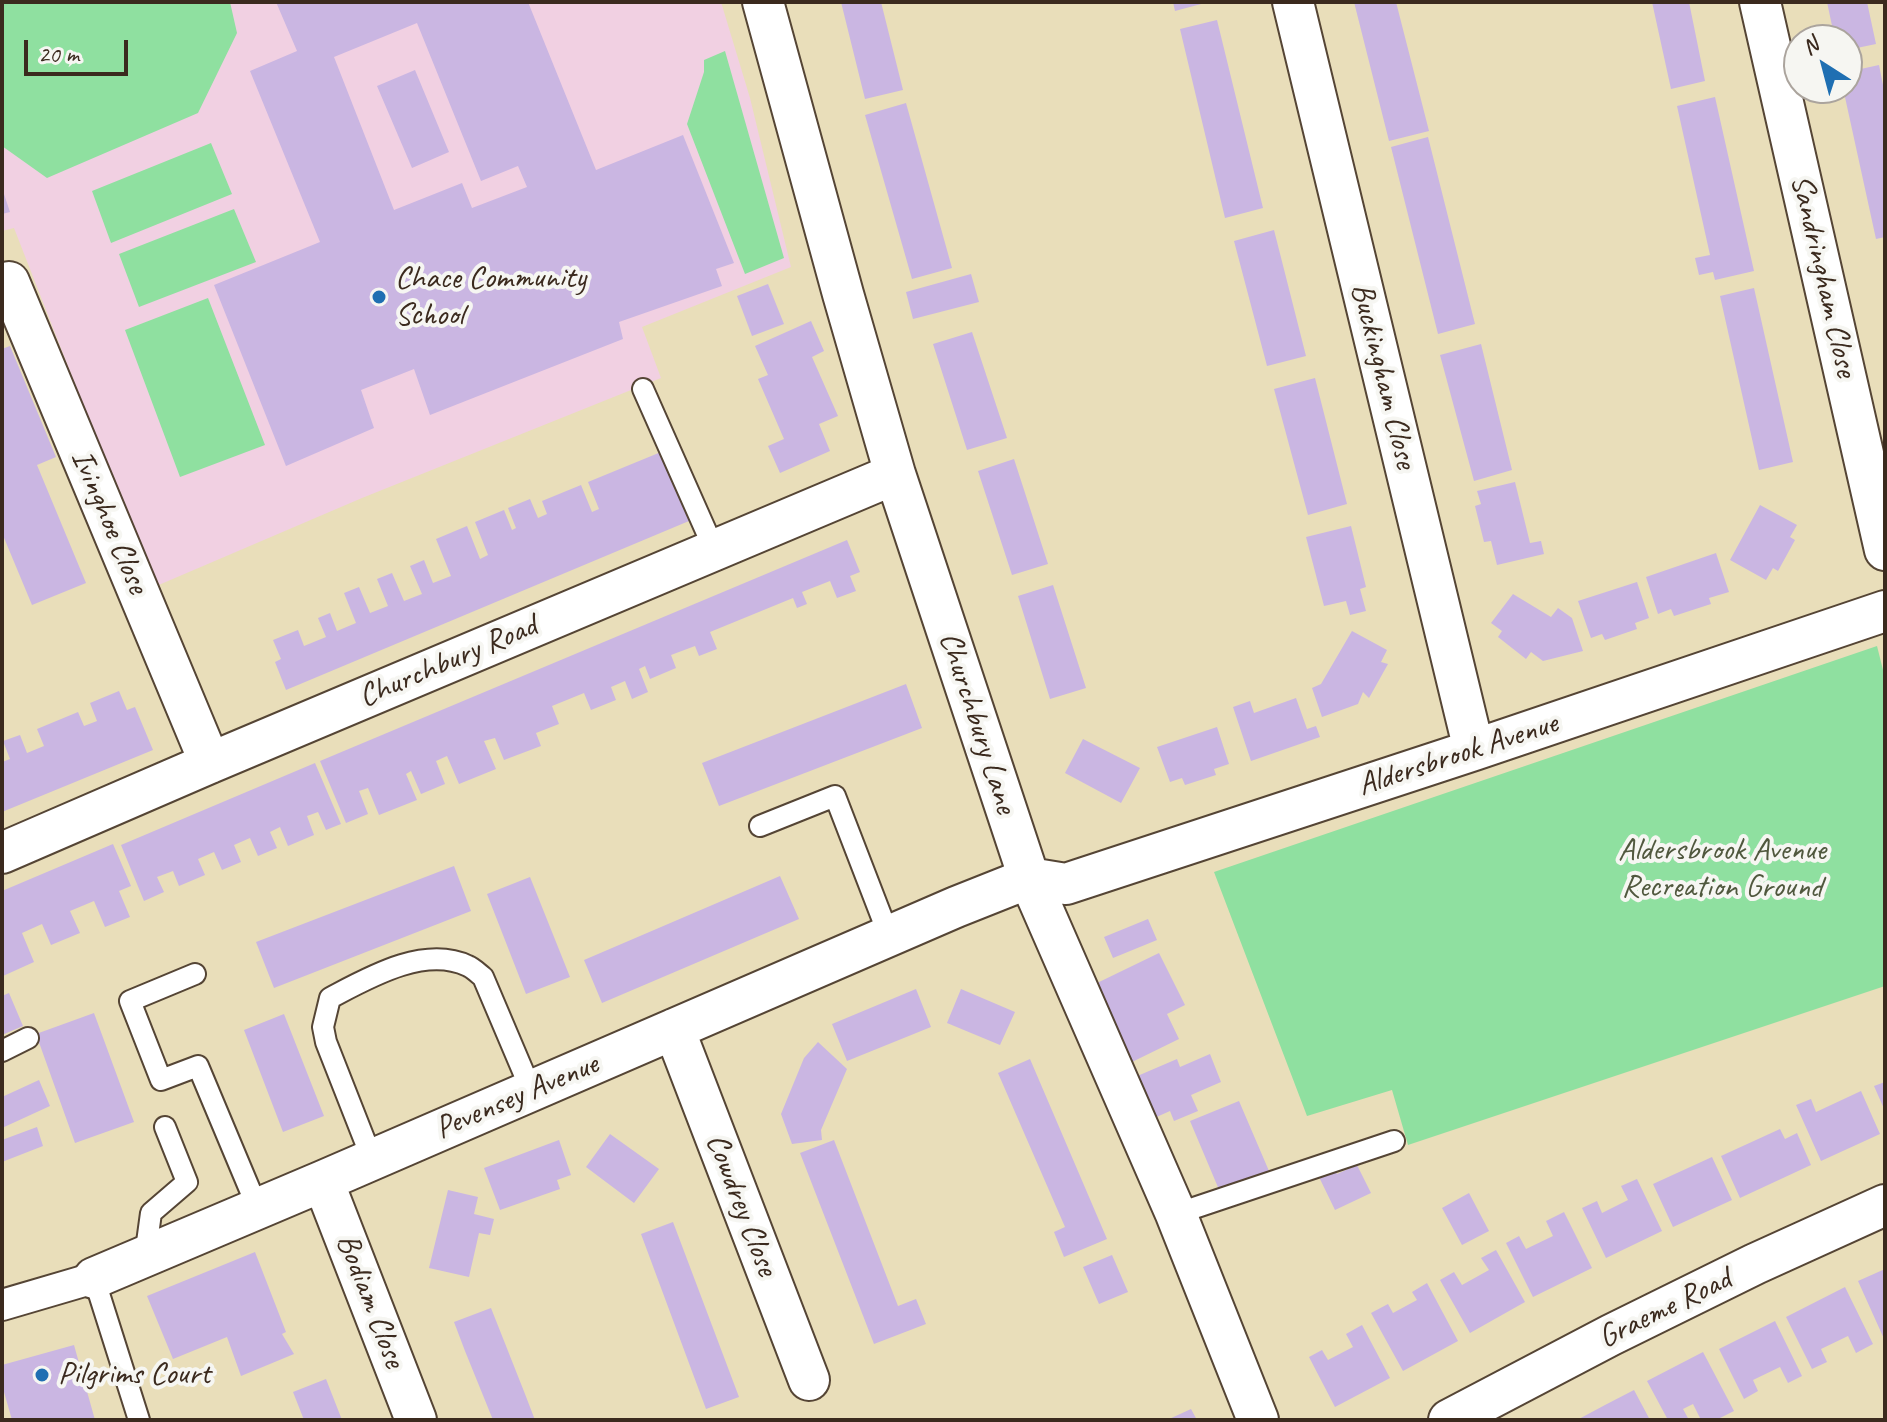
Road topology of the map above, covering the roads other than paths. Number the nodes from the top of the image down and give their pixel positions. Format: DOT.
graph roads {
  1 [pos="763,2"];
  2 [pos="1293,2"];
  3 [pos="1760,2"];
  4 [pos="9,282"];
  5 [pos="643,389"];
  6 [pos="895,474"];
  7 [pos="714,549"];
  8 [pos="1885,550"];
  9 [pos="1885,611"];
  10 [pos="1474,750"];
  11 [pos="210,763"];
  12 [pos="760,826"];
  13 [pos="2,853"];
  14 [pos="1029,878"];
  15 [pos="889,936"];
  16 [pos="195,974"];
  17 [pos="674,1029"];
  18 [pos="28,1038"];
  19 [pos="2,1051"];
  20 [pos="531,1090"];
  21 [pos="165,1127"];
  22 [pos="1394,1141"];
  23 [pos="372,1159"];
  24 [pos="323,1181"];
  25 [pos="1885,1205"];
  26 [pos="258,1209"];
  27 [pos="1176,1214"];
  28 [pos="145,1257"];
  29 [pos="94,1278"];
  30 [pos="2,1305"];
  31 [pos="809,1380"];
  32 [pos="139,1420"];
  33 [pos="416,1420"];
  34 [pos="1258,1420"];
  35 [pos="1449,1420"];
  1 -- 6 [label="street, Churchbury Lane"];
  2 -- 10 [label="street, Buckingham Close"];
  3 -- 8 [label="street, Sandringham Close"];
  4 -- 11 [label="street, Ivinghoe Close"];
  5 -- 7 [label="lane"];
  6 -- 7 [label="street, Churchbury Road"];
  6 -- 14 [label="street, Churchbury Lane"];
  7 -- 11 [label="street, Churchbury Road"];
  9 -- 10 [label="street, Aldersbrook Avenue"];
  10 -- 14 [label="street, Aldersbrook Avenue"];
  11 -- 13 [label="street, Churchbury Road"];
  12 -- 15 [label="lane"];
  14 -- 15 [label="street, Pevensey Avenue"];
  14 -- 27 [label="street, Churchbury Lane"];
  15 -- 17 [label="street, Pevensey Avenue"];
  16 -- 26 [label="lane"];
  17 -- 20 [label="street, Pevensey Avenue"];
  17 -- 31 [label="street, Cowdrey Close"];
  18 -- 19 [label="lane"];
  20 -- 23 [label="street, Pevensey Avenue"];
  20 -- 23 [label="lane"];
  21 -- 28 [label="lane"];
  22 -- 27 [label="lane"];
  23 -- 24 [label="street, Pevensey Avenue"];
  24 -- 26 [label="street, Pevensey Avenue"];
  24 -- 33 [label="street, Bodiam Close"];
  25 -- 35 [label="street, Graeme Road"];
  26 -- 28 [label="street, Pevensey Avenue"];
  27 -- 34 [label="street, Churchbury Lane"];
  28 -- 29 [label="street, Pevensey Avenue"];
  29 -- 30 [label="street, Pevensey Avenue"];
  29 -- 32 [label="lane"];
}
